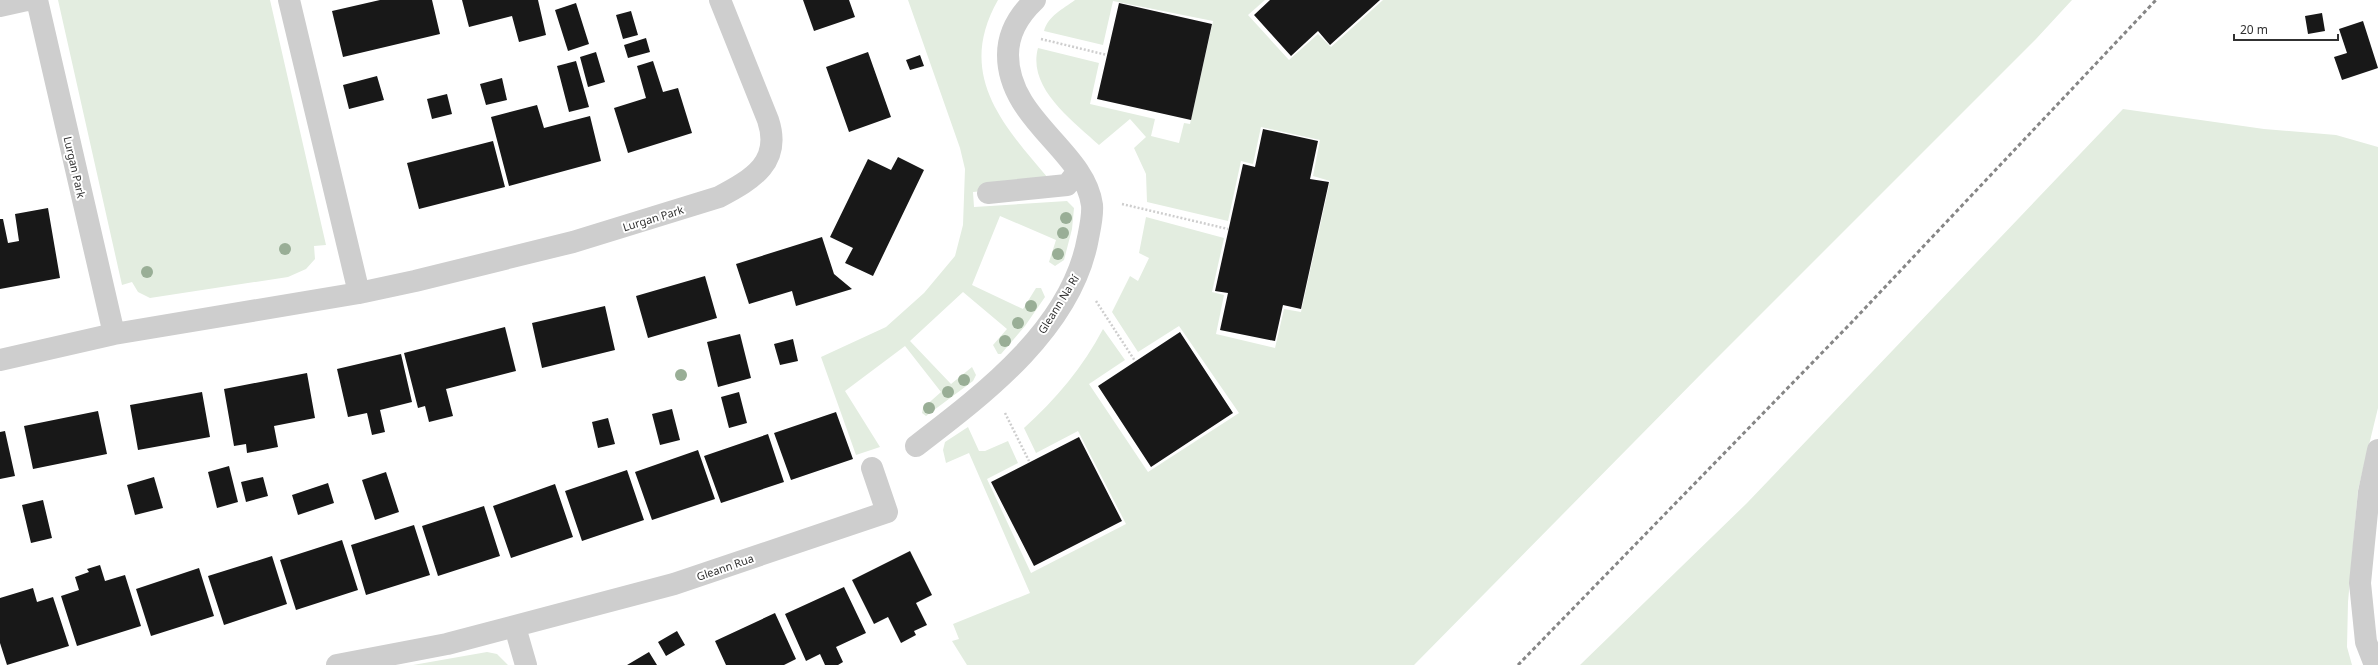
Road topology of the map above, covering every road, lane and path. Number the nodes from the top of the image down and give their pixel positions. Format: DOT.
graph roads {
  1 [pos="27,0"];
  2 [pos="37,0"];
  3 [pos="289,0"];
  4 [pos="720,0"];
  5 [pos="1035,0"];
  6 [pos="0,6"];
  7 [pos="1011,32"];
  8 [pos="1107,55"];
  9 [pos="1078,172"];
  10 [pos="988,193"];
  11 [pos="1090,196"];
  12 [pos="1228,229"];
  13 [pos="1078,273"];
  14 [pos="359,293"];
  15 [pos="114,334"];
  16 [pos="0,360"];
  17 [pos="1135,361"];
  18 [pos="992,386"];
  19 [pos="916,446"];
  20 [pos="2378,450"];
  21 [pos="1029,462"];
  22 [pos="872,468"];
  23 [pos="515,627"];
  24 [pos="337,665"];
  25 [pos="526,665"];
  26 [pos="2375,665"];
  1 -- 6 [label="street"];
  2 -- 15 [label="street, Lurgan Park"];
  3 -- 14 [label="street"];
  4 -- 14 [label="street, Lurgan Park"];
  5 -- 7 [label="street, Gleann Na Rí"];
  7 -- 8 [label="path"];
  7 -- 9 [label="street, Gleann Na Rí"];
  9 -- 10 [label="street"];
  9 -- 11 [label="street, Gleann Na Rí"];
  11 -- 12 [label="path"];
  11 -- 13 [label="street, Gleann Na Rí"];
  13 -- 17 [label="path"];
  13 -- 18 [label="street, Gleann Na Rí"];
  14 -- 15 [label="street, Lurgan Park"];
  15 -- 16 [label="street, Lurgan Park"];
  18 -- 19 [label="street, Gleann Na Rí"];
  18 -- 21 [label="path"];
  20 -- 26 [label="street"];
  22 -- 23 [label="street, Gleann Rua"];
  23 -- 24 [label="street, Gleann Rua"];
  23 -- 25 [label="street"];
}
